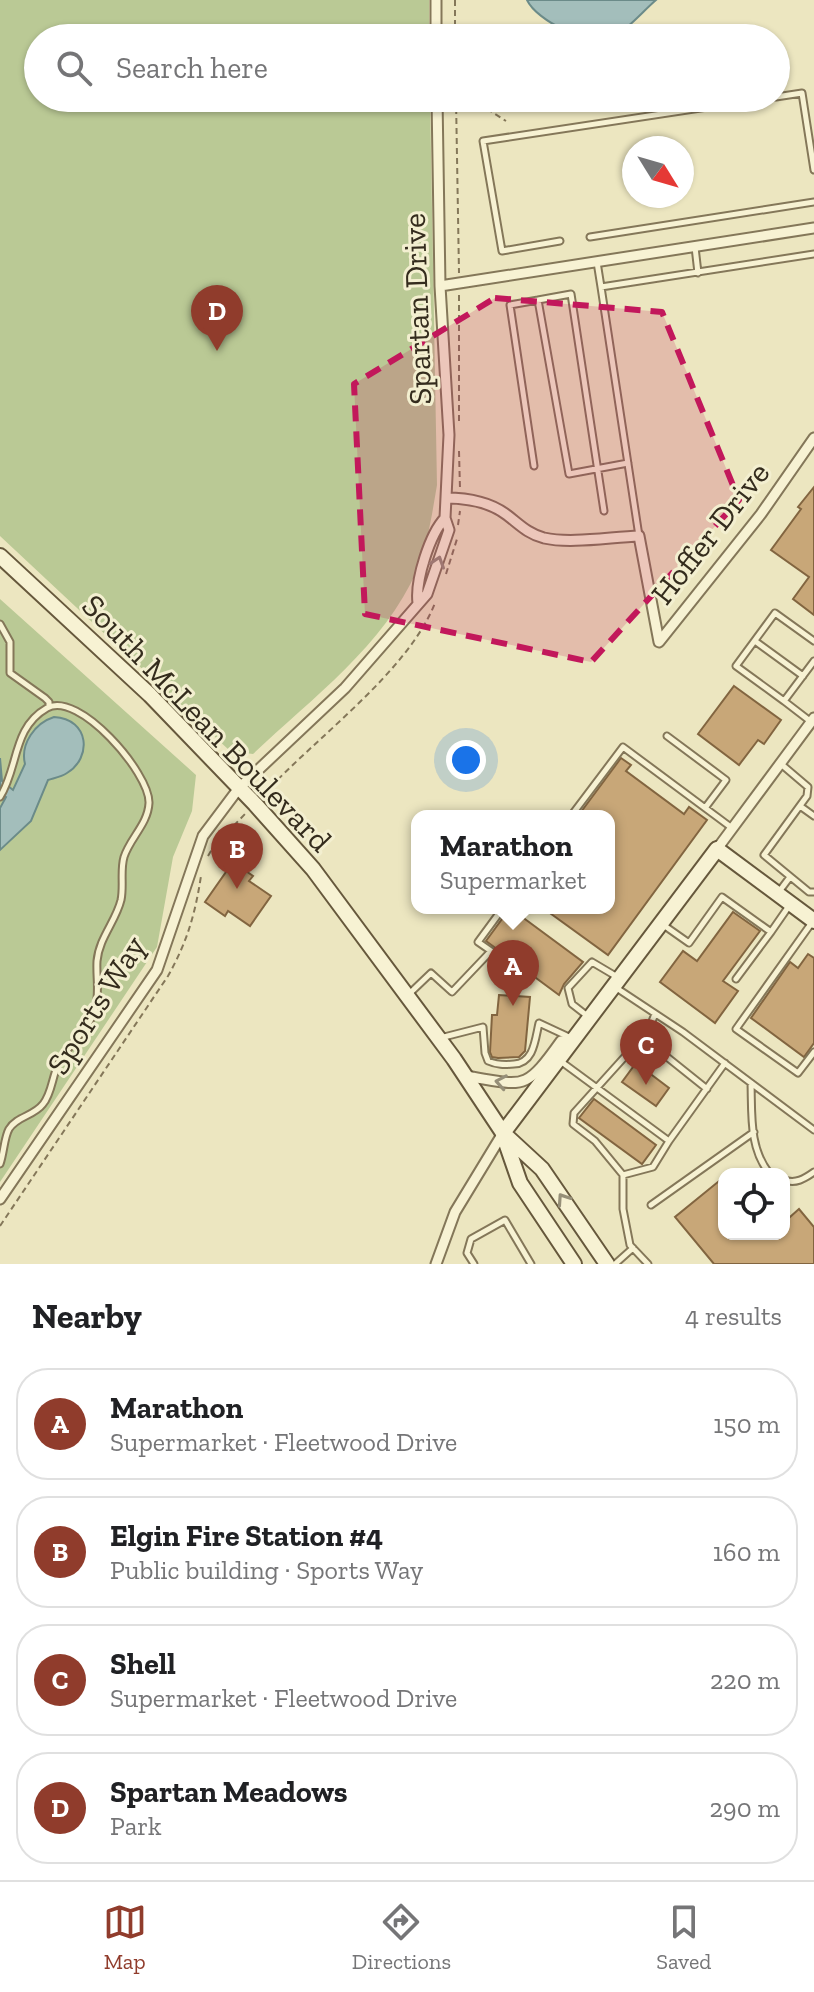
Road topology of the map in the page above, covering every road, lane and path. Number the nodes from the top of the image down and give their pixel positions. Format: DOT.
graph roads {
  1 [pos="436,0"];
  2 [pos="455,0"];
  3 [pos="436,24"];
  4 [pos="455,24"];
  5 [pos="790,95"];
  6 [pos="437,112"];
  7 [pos="456,112"];
  8 [pos="492,112"];
  9 [pos="675,112"];
  10 [pos="506,121"];
  11 [pos="814,170"];
  12 [pos="814,202"];
  13 [pos="814,228"];
  14 [pos="590,237"];
  15 [pos="560,241"];
  16 [pos="695,247"];
  17 [pos="814,254"];
  18 [pos="597,262"];
  19 [pos="698,273"];
  20 [pos="459,283"];
  21 [pos="440,286"];
  22 [pos="601,287"];
  23 [pos="538,300"];
  24 [pos="459,424"];
  25 [pos="814,438"];
  26 [pos="459,439"];
  27 [pos="628,463"];
  28 [pos="534,466"];
  29 [pos="596,469"];
  30 [pos="446,498"];
  31 [pos="460,498"];
  32 [pos="604,511"];
  33 [pos="639,536"];
  34 [pos="0,556"];
  35 [pos="445,576"];
  36 [pos="435,603"];
  37 [pos="0,624"];
  38 [pos="755,641"];
  39 [pos="814,641"];
  40 [pos="814,661"];
  41 [pos="803,676"];
  42 [pos="784,701"];
  43 [pos="49,706"];
  44 [pos="813,720"];
  45 [pos="667,736"];
  46 [pos="780,764"];
  47 [pos="239,788"];
  48 [pos="267,791"];
  49 [pos="0,796"];
  50 [pos="800,806"];
  51 [pos="705,808"];
  52 [pos="576,810"];
  53 [pos="814,816"];
  54 [pos="733,828"];
  55 [pos="717,849"];
  56 [pos="790,877"];
  57 [pos="814,892"];
  58 [pos="777,893"];
  59 [pos="791,904"];
  60 [pos="499,914"];
  61 [pos="814,920"];
  62 [pos="661,923"];
  63 [pos="771,932"];
  64 [pos="736,979"];
  65 [pos="617,982"];
  66 [pos="407,996"];
  67 [pos="655,1014"];
  68 [pos="590,1018"];
  69 [pos="642,1037"];
  70 [pos="438,1038"];
  71 [pos="574,1040"];
  72 [pos="814,1052"];
  73 [pos="559,1060"];
  74 [pos="725,1063"];
  75 [pos="465,1076"];
  76 [pos="751,1082"];
  77 [pos="596,1089"];
  78 [pos="707,1089"];
  79 [pos="814,1130"];
  80 [pos="754,1132"];
  81 [pos="503,1133"];
  82 [pos="669,1141"];
  83 [pos="0,1164"];
  84 [pos="765,1168"];
  85 [pos="813,1173"];
  86 [pos="623,1175"];
  87 [pos="790,1182"];
  88 [pos="0,1199"];
  89 [pos="651,1205"];
  90 [pos="633,1248"];
  91 [pos="436,1264"];
  92 [pos="474,1264"];
  93 [pos="531,1264"];
  94 [pos="574,1264"];
  95 [pos="607,1264"];
  96 [pos="615,1264"];
  97 [pos="648,1264"];
  1 -- 3 [label="street"];
  2 -- 4 [label="path"];
  5 -- 11 [label="lane"];
  6 -- 21 [label="street, Spartan Drive"];
  7 -- 20 [label="path"];
  8 -- 10 [label="path"];
  9 -- 15 [label="lane"];
  12 -- 14 [label="lane"];
  13 -- 16 [label="street"];
  16 -- 18 [label="street"];
  16 -- 19 [label="lane"];
  17 -- 19 [label="lane"];
  18 -- 20 [label="street"];
  18 -- 22 [label="lane"];
  19 -- 22 [label="lane"];
  20 -- 21 [label="street"];
  20 -- 24 [label="path"];
  21 -- 30 [label="street, Spartan Drive"];
  22 -- 27 [label="lane"];
  23 -- 28 [label="lane"];
  23 -- 29 [label="lane"];
  23 -- 29 [label="lane"];
  25 -- 33 [label="street, Hoffer Drive"];
  26 -- 31 [label="path"];
  27 -- 29 [label="lane"];
  27 -- 33 [label="lane"];
  29 -- 32 [label="lane"];
  30 -- 31 [label="street, Hoffer Drive"];
  30 -- 47 [label="street, Spartan Drive"];
  31 -- 33 [label="street, Hoffer Drive"];
  31 -- 35 [label="path"];
  34 -- 47 [label="main road, South McLean Boulevard"];
  36 -- 48 [label="path"];
  37 -- 43 [label="lane"];
  38 -- 39 [label="lane"];
  38 -- 41 [label="lane"];
  38 -- 42 [label="lane"];
  40 -- 41 [label="lane"];
  41 -- 42 [label="lane"];
  42 -- 44 [label="lane"];
  43 -- 49 [label="lane"];
  43 -- 83 [label="lane"];
  44 -- 46 [label="street"];
  45 -- 51 [label="lane"];
  46 -- 50 [label="lane"];
  46 -- 54 [label="street"];
  47 -- 66 [label="main road, South McLean Boulevard"];
  47 -- 88 [label="street, Sports Way"];
  50 -- 53 [label="lane"];
  50 -- 56 [label="lane"];
  51 -- 52 [label="lane"];
  51 -- 54 [label="lane"];
  54 -- 55 [label="street"];
  55 -- 58 [label="main road"];
  55 -- 62 [label="main road"];
  56 -- 57 [label="lane"];
  56 -- 58 [label="lane"];
  58 -- 59 [label="main road"];
  59 -- 61 [label="main road"];
  59 -- 63 [label="lane"];
  60 -- 66 [label="lane"];
  61 -- 72 [label="lane"];
  62 -- 63 [label="lane"];
  62 -- 65 [label="main road"];
  63 -- 64 [label="lane"];
  65 -- 67 [label="lane"];
  65 -- 68 [label="main road"];
  65 -- 68 [label="lane"];
  66 -- 70 [label="main road, South McLean Boulevard"];
  67 -- 69 [label="lane"];
  67 -- 74 [label="lane"];
  68 -- 71 [label="main road"];
  69 -- 77 [label="lane"];
  69 -- 78 [label="lane"];
  70 -- 71 [label="lane"];
  70 -- 75 [label="main road, South McLean Boulevard"];
  71 -- 73 [label="main road"];
  71 -- 75 [label="street, one-way"];
  73 -- 77 [label="lane"];
  73 -- 81 [label="main road"];
  74 -- 76 [label="lane"];
  74 -- 78 [label="lane"];
  75 -- 81 [label="main road, South McLean Boulevard"];
  76 -- 79 [label="lane"];
  76 -- 80 [label="lane"];
  77 -- 82 [label="lane"];
  77 -- 86 [label="lane"];
  78 -- 82 [label="lane"];
  80 -- 84 [label="lane"];
  80 -- 89 [label="lane"];
  81 -- 91 [label="street"];
  81 -- 94 [label="main road, South McLean Boulevard"];
  95 -- 81 [label="main road, South McLean Boulevard, one-way"];
  82 -- 86 [label="lane"];
  85 -- 87 [label="lane"];
  86 -- 90 [label="lane"];
  90 -- 96 [label="lane"];
  90 -- 97 [label="lane"];
  92 -- 93 [label="lane"];
}
